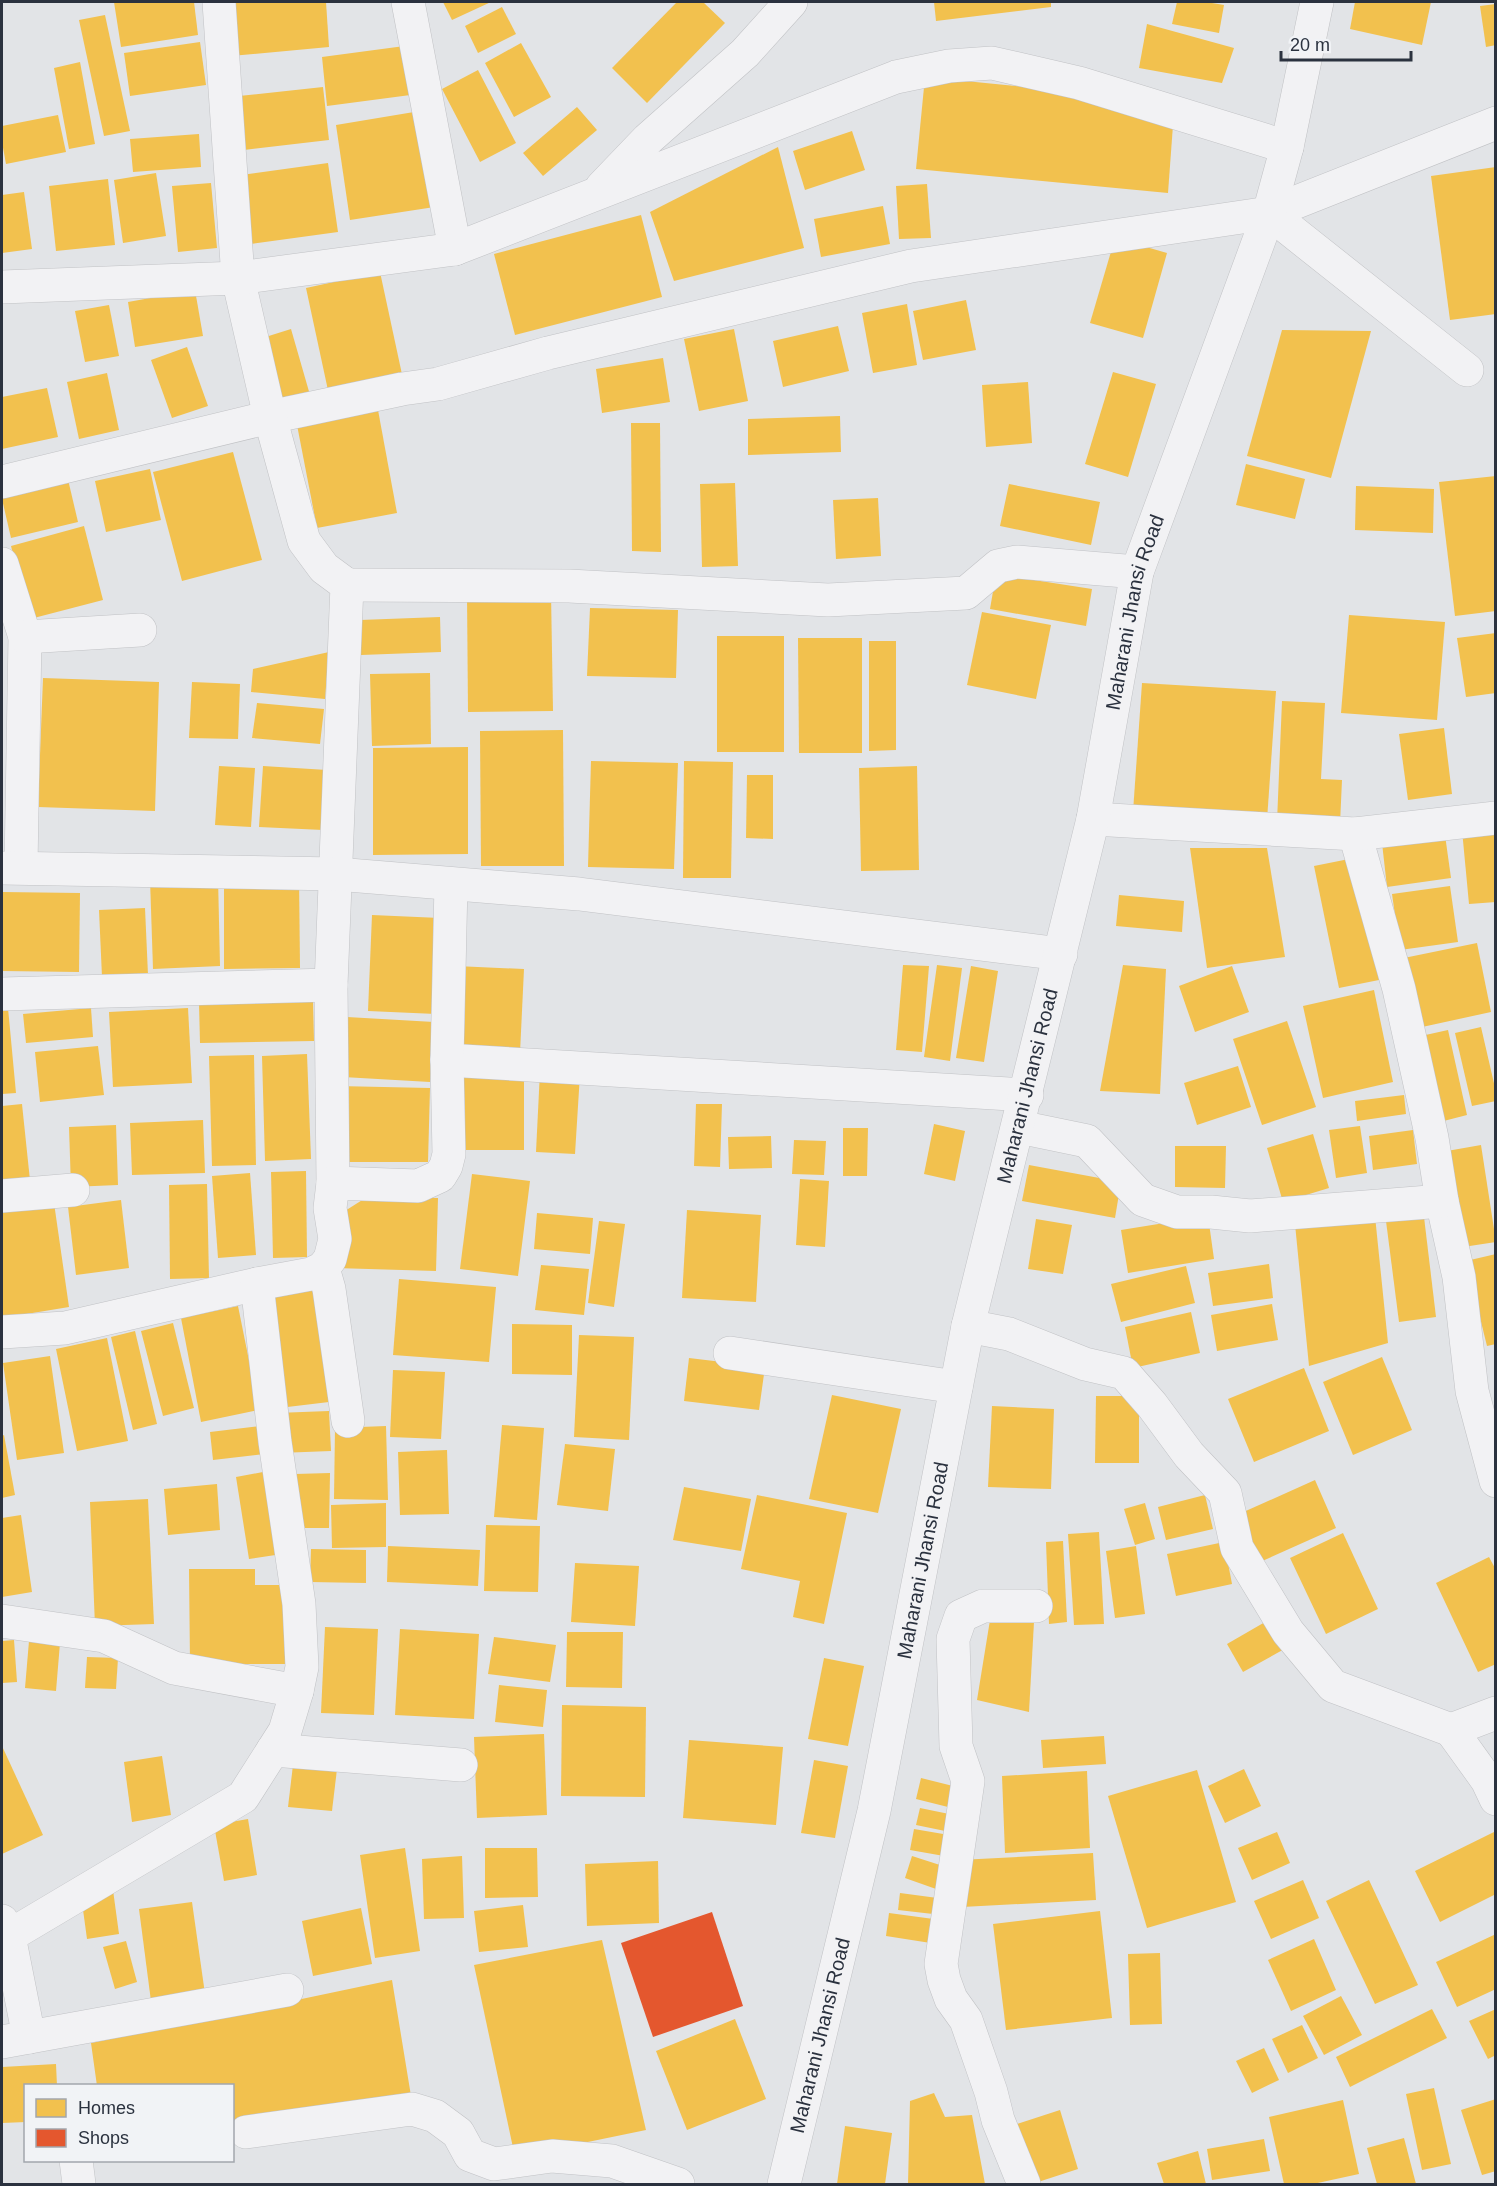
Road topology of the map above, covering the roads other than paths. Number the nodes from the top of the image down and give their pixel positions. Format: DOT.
graph roads {
  1 [pos="219,2"];
  2 [pos="408,2"];
  3 [pos="791,2"];
  4 [pos="1317,2"];
  5 [pos="1496,123"];
  6 [pos="1287,147"];
  7 [pos="594,195"];
  8 [pos="1269,213"];
  9 [pos="455,249"];
  10 [pos="238,278"];
  11 [pos="2,286"];
  12 [pos="1467,370"];
  13 [pos="270,417"];
  14 [pos="2,482"];
  15 [pos="2,564"];
  16 [pos="1137,572"];
  17 [pos="347,585"];
  18 [pos="140,630"];
  19 [pos="25,637"];
  20 [pos="1496,818"];
  21 [pos="1093,819"];
  22 [pos="1355,834"];
  23 [pos="11,868"];
  24 [pos="336,874"];
  25 [pos="451,884"];
  26 [pos="1061,954"];
  27 [pos="331,985"];
  28 [pos="2,994"];
  29 [pos="447,1060"];
  30 [pos="1027,1095"];
  31 [pos="1019,1127"];
  32 [pos="333,1183"];
  33 [pos="73,1190"];
  34 [pos="2,1196"];
  35 [pos="1443,1201"];
  36 [pos="323,1268"];
  37 [pos="257,1284"];
  38 [pos="968,1326"];
  39 [pos="2,1332"];
  40 [pos="730,1353"];
  41 [pos="956,1387"];
  42 [pos="348,1421"];
  43 [pos="1489,1431"];
  44 [pos="1496,1482"];
  45 [pos="1036,1606"];
  46 [pos="2,1621"];
  47 [pos="297,1691"];
  48 [pos="1496,1713"];
  49 [pos="1451,1730"];
  50 [pos="273,1750"];
  51 [pos="461,1765"];
  52 [pos="1496,1800"];
  53 [pos="5,1929"];
  54 [pos="287,1990"];
  55 [pos="15,2039"];
  56 [pos="246,2132"];
  57 [pos="76,2162"];
  58 [pos="79,2184"];
  59 [pos="678,2184"];
  60 [pos="784,2184"];
  61 [pos="1024,2184"];
  1 -- 10 [label="street"];
  2 -- 9 [label="street"];
  3 -- 7 [label="street"];
  4 -- 6 [label="street, Maharani Jhansi Road"];
  5 -- 8 [label="street"];
  6 -- 7 [label="street"];
  6 -- 8 [label="street, Maharani Jhansi Road"];
  7 -- 9 [label="street"];
  8 -- 12 [label="street"];
  8 -- 13 [label="street"];
  8 -- 16 [label="street, Maharani Jhansi Road"];
  9 -- 10 [label="street"];
  10 -- 11 [label="street"];
  10 -- 13 [label="street"];
  13 -- 14 [label="street"];
  13 -- 17 [label="street"];
  15 -- 19 [label="street"];
  16 -- 17 [label="street"];
  16 -- 21 [label="street, Maharani Jhansi Road"];
  17 -- 24 [label="street"];
  18 -- 19 [label="street"];
  19 -- 23 [label="street"];
  20 -- 22 [label="street"];
  21 -- 22 [label="street"];
  21 -- 26 [label="street, Maharani Jhansi Road"];
  22 -- 35 [label="street"];
  23 -- 24 [label="street"];
  24 -- 25 [label="street"];
  24 -- 27 [label="street"];
  25 -- 26 [label="street"];
  25 -- 29 [label="street"];
  26 -- 30 [label="street, Maharani Jhansi Road"];
  27 -- 28 [label="street"];
  27 -- 32 [label="street"];
  29 -- 30 [label="street"];
  29 -- 32 [label="street"];
  30 -- 31 [label="street, Maharani Jhansi Road"];
  31 -- 35 [label="street"];
  31 -- 38 [label="street, Maharani Jhansi Road"];
  32 -- 36 [label="street"];
  33 -- 34 [label="street"];
  35 -- 43 [label="street"];
  36 -- 37 [label="street"];
  36 -- 42 [label="street"];
  37 -- 39 [label="street"];
  37 -- 47 [label="street"];
  38 -- 41 [label="street, Maharani Jhansi Road"];
  38 -- 49 [label="street"];
  40 -- 41 [label="street"];
  41 -- 60 [label="street, Maharani Jhansi Road"];
  43 -- 44 [label="street"];
  45 -- 61 [label="street"];
  46 -- 47 [label="street"];
  47 -- 50 [label="street"];
  48 -- 49 [label="street"];
  49 -- 52 [label="street"];
  50 -- 51 [label="street"];
  50 -- 53 [label="street"];
  53 -- 55 [label="street"];
  54 -- 55 [label="street"];
  56 -- 59 [label="street"];
  57 -- 58 [label="street"];
}
